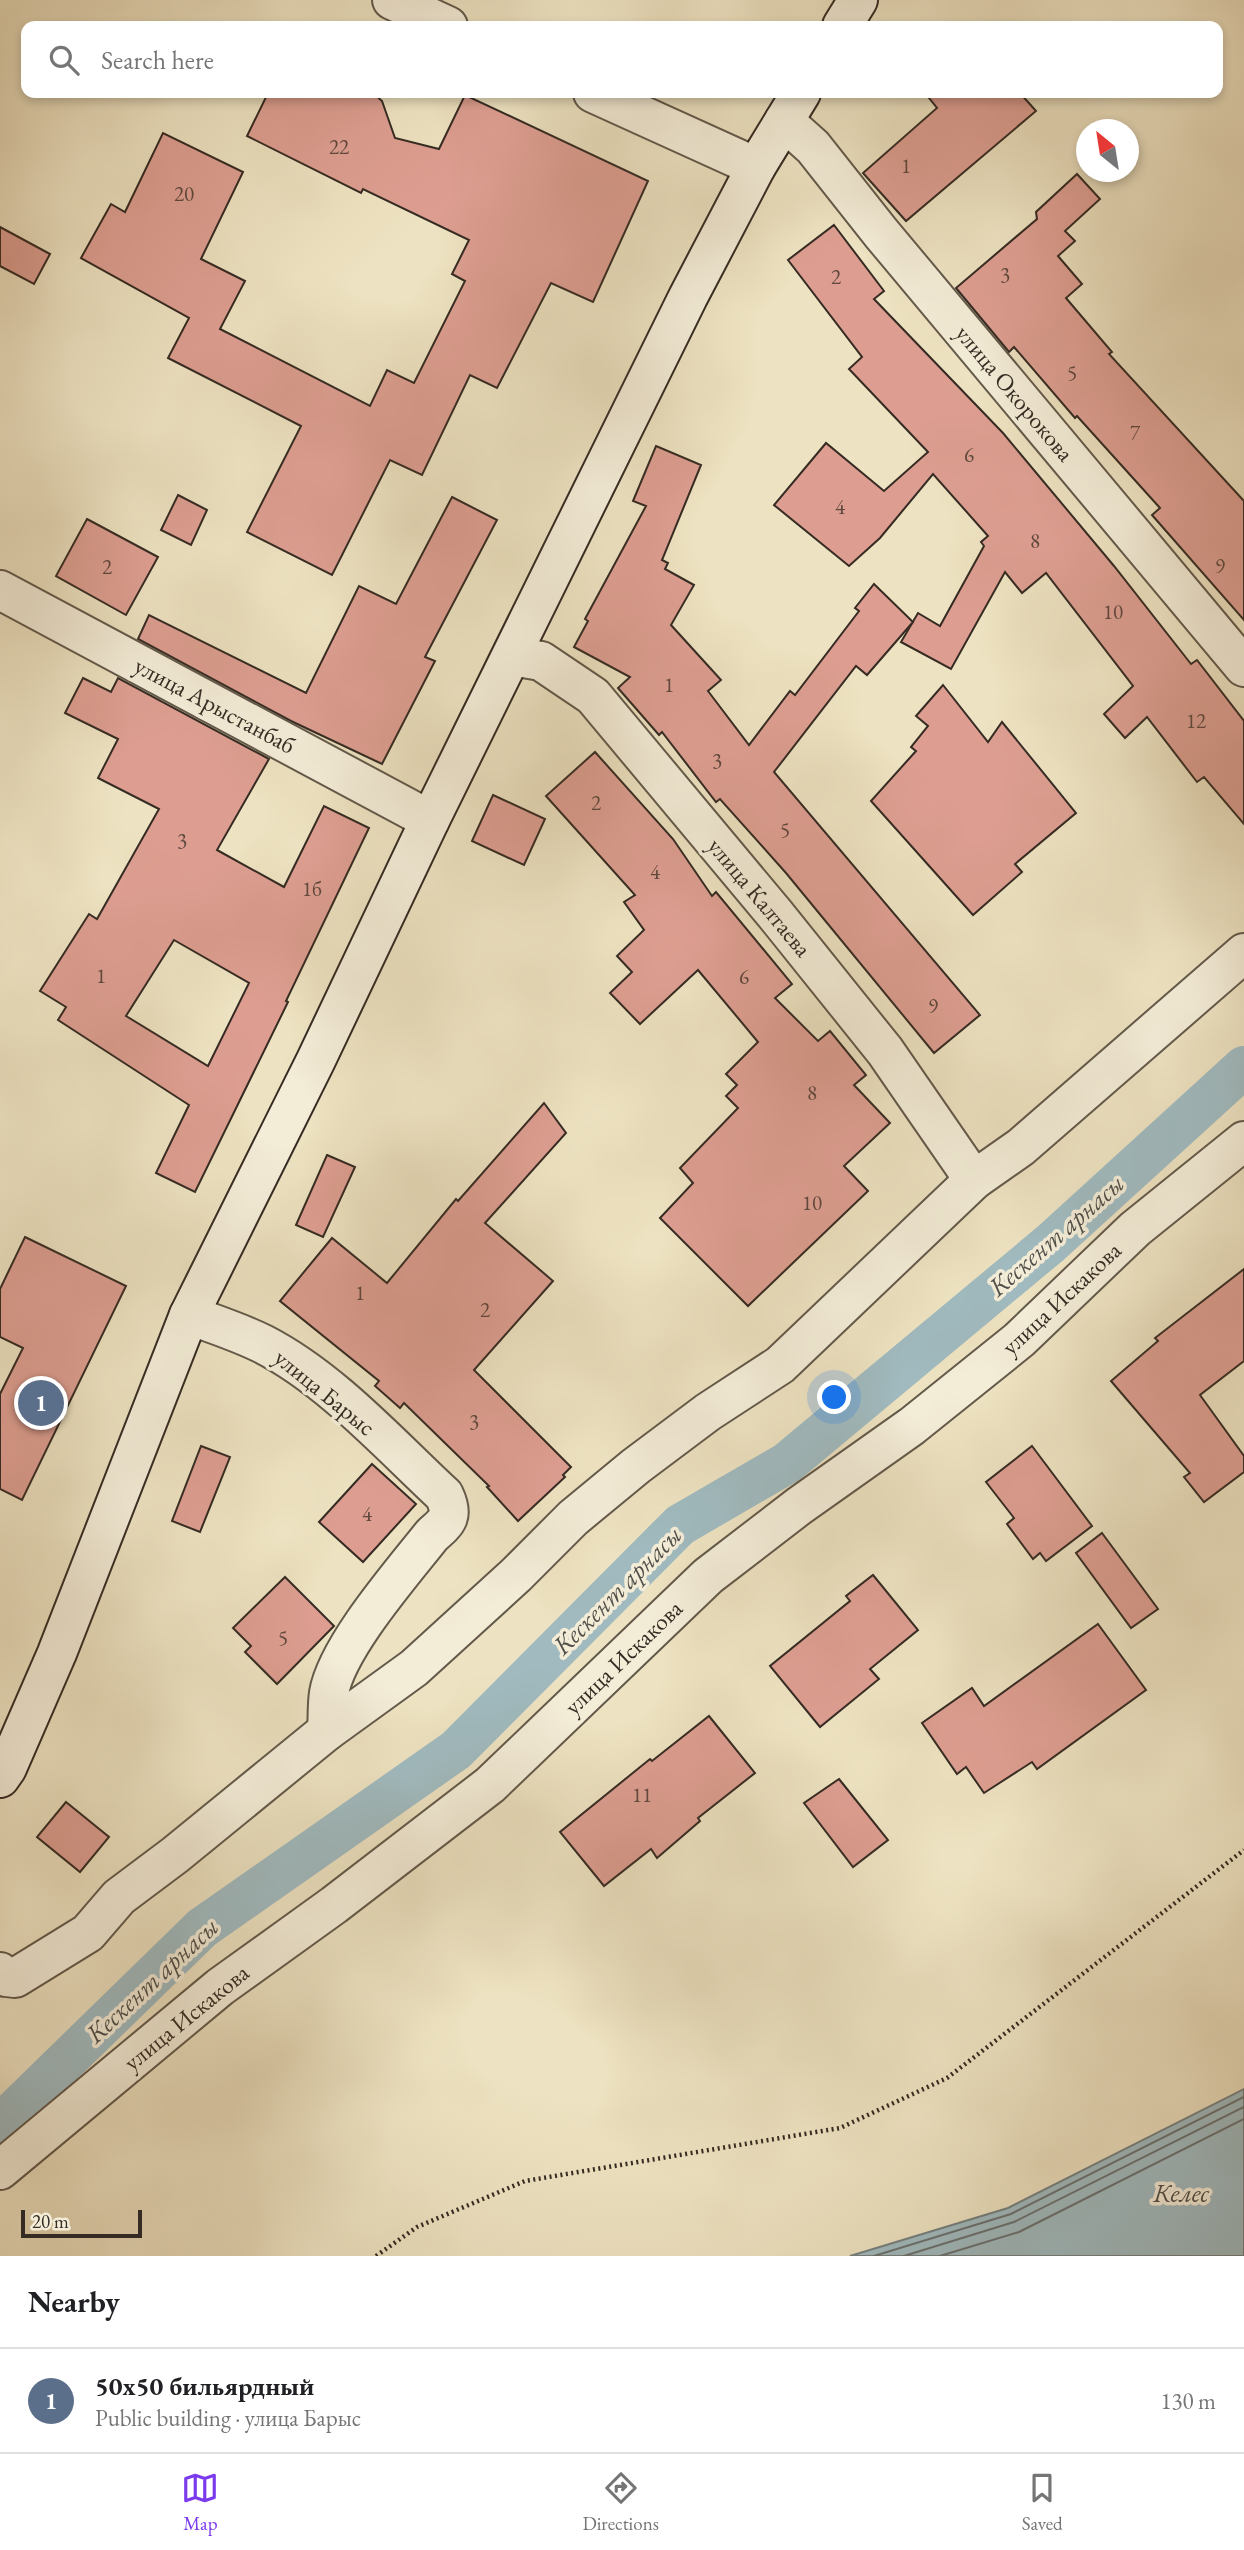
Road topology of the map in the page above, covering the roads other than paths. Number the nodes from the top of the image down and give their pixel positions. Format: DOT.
graph roads {
  1 [pos="392,0"];
  2 [pos="858,0"];
  3 [pos="437,21"];
  4 [pos="845,21"];
  5 [pos="604,98"];
  6 [pos="793,107"];
  7 [pos="756,167"];
  8 [pos="0,590"];
  9 [pos="512,656"];
  10 [pos="1244,667"];
  11 [pos="430,820"];
  12 [pos="1244,953"];
  13 [pos="1244,1141"];
  14 [pos="974,1180"];
  15 [pos="189,1315"];
  16 [pos="327,1731"];
  17 [pos="0,1779"];
  18 [pos="0,1972"];
  19 [pos="0,2170"];
  1 -- 3 [label="street"];
  2 -- 4 [label="street"];
  5 -- 7 [label="street"];
  6 -- 7 [label="street"];
  6 -- 10 [label="street, улица Окорокова"];
  7 -- 9 [label="street"];
  8 -- 11 [label="street, улица Арыстанбаб"];
  9 -- 11 [label="street"];
  9 -- 14 [label="street, улица Калтаева"];
  11 -- 15 [label="street"];
  12 -- 14 [label="street"];
  13 -- 19 [label="street, улица Искакова"];
  14 -- 16 [label="street"];
  15 -- 16 [label="street, улица Барыс"];
  15 -- 17 [label="street"];
  16 -- 18 [label="street"];
}
